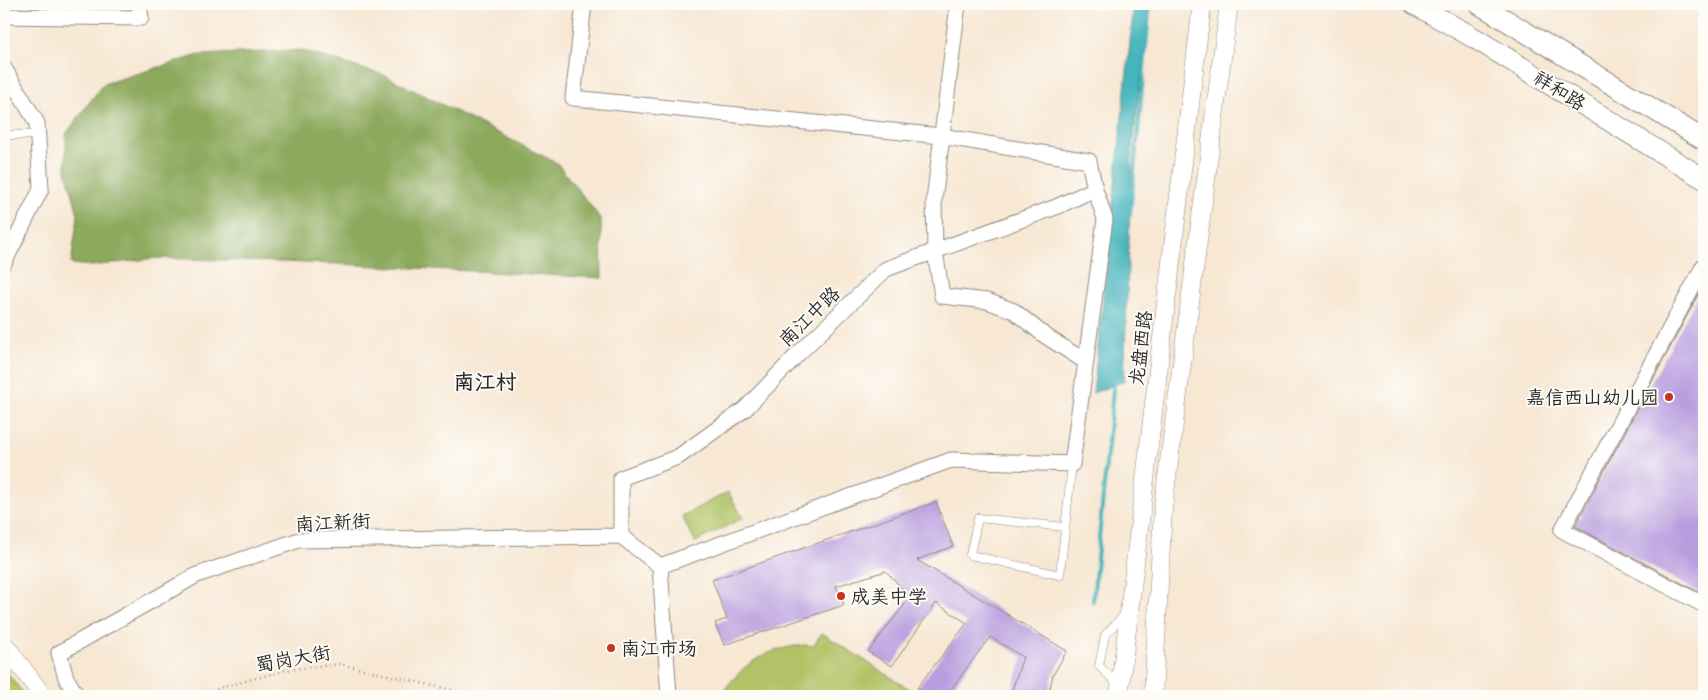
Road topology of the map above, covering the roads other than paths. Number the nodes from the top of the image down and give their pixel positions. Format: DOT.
graph roads {
  1 [pos="139,4"];
  2 [pos="584,4"];
  3 [pos="958,4"];
  4 [pos="1202,4"];
  5 [pos="1229,4"];
  6 [pos="1479,4"];
  7 [pos="1496,4"];
  8 [pos="1423,6"];
  9 [pos="4,16"];
  10 [pos="1524,31"];
  11 [pos="4,68"];
  12 [pos="4,135"];
  13 [pos="38,135"];
  14 [pos="942,136"];
  15 [pos="1704,140"];
  16 [pos="1704,179"];
  17 [pos="1096,189"];
  18 [pos="8,246"];
  19 [pos="935,251"];
  20 [pos="4,263"];
  21 [pos="1704,264"];
  22 [pos="1086,362"];
  23 [pos="1072,464"];
  24 [pos="1065,527"];
  25 [pos="620,536"];
  26 [pos="660,566"];
  27 [pos="1704,605"];
  28 [pos="1130,607"];
  29 [pos="4,644"];
  30 [pos="1120,691"];
  31 [pos="43,696"];
  32 [pos="77,696"];
  33 [pos="670,696"];
  34 [pos="1153,696"];
  1 -- 9 [label="street"];
  2 -- 14 [label="street"];
  3 -- 14 [label="street"];
  4 -- 28 [label="street, 龙盘西路"];
  5 -- 34 [label="street"];
  6 -- 10 [label="main road"];
  7 -- 10 [label="main road"];
  8 -- 16 [label="main road, 祥和路"];
  10 -- 15 [label="main road"];
  11 -- 13 [label="street"];
  12 -- 13 [label="lane"];
  13 -- 18 [label="street"];
  14 -- 17 [label="street"];
  14 -- 19 [label="street"];
  17 -- 19 [label="street, 南江中路"];
  17 -- 22 [label="street"];
  18 -- 20 [label="street"];
  19 -- 22 [label="street"];
  19 -- 25 [label="street, 南江中路"];
  21 -- 27 [label="street"];
  22 -- 23 [label="street"];
  23 -- 24 [label="lane"];
  23 -- 26 [label="street"];
  24 -- 24 [label="lane"];
  25 -- 26 [label="street"];
  25 -- 32 [label="street, 南江新街"];
  26 -- 33 [label="street"];
  28 -- 30 [label="street, 龙盘西路"];
  28 -- 30 [label="lane"];
  29 -- 31 [label="street"];
}
